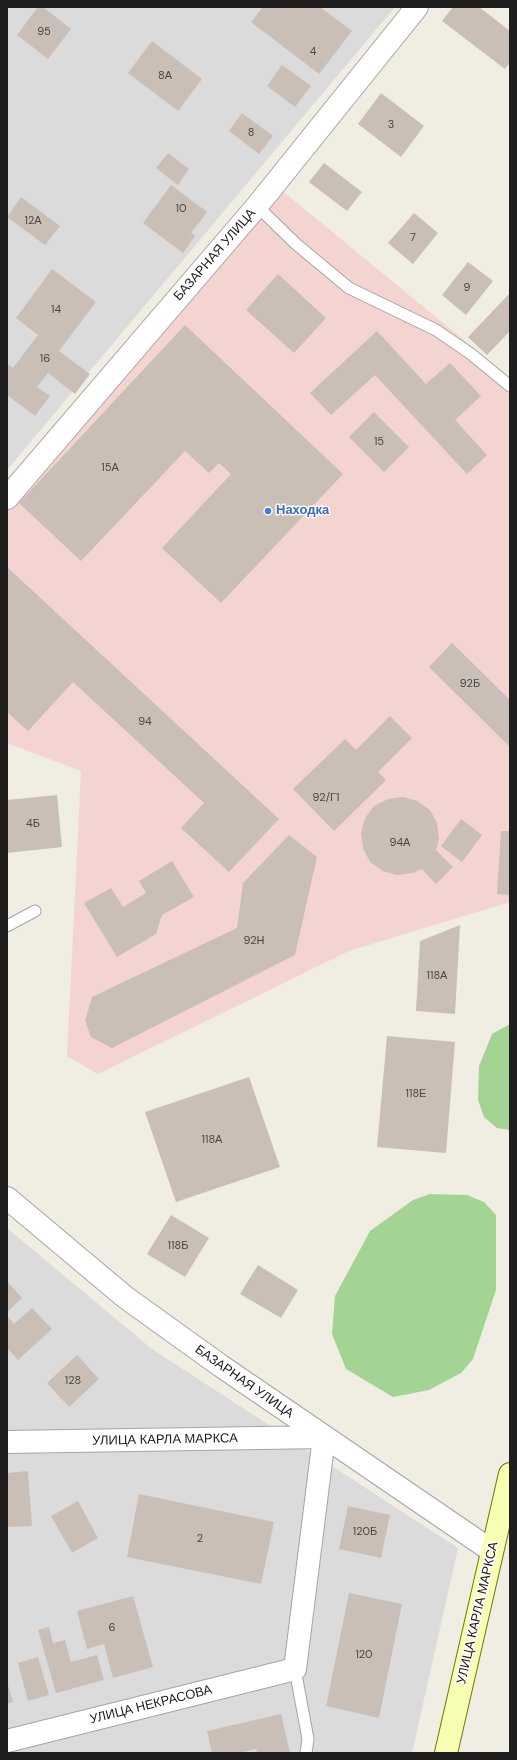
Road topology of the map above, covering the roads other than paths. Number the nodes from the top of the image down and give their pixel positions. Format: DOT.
graph roads {
  1 [pos="418,7"];
  2 [pos="257,206"];
  3 [pos="510,386"];
  4 [pos="7,498"];
  5 [pos="35,911"];
  6 [pos="7,926"];
  7 [pos="7,1198"];
  8 [pos="324,1437"];
  9 [pos="7,1442"];
  10 [pos="510,1474"];
  11 [pos="492,1551"];
  12 [pos="295,1669"];
  13 [pos="7,1742"];
  14 [pos="306,1753"];
  15 [pos="446,1753"];
  1 -- 2 [label="street, БАЗАРНАЯ УЛИЦА"];
  2 -- 3 [label="lane"];
  2 -- 4 [label="street, БАЗАРНАЯ УЛИЦА"];
  5 -- 6 [label="lane"];
  7 -- 8 [label="street, БАЗАРНАЯ УЛИЦА"];
  8 -- 9 [label="street, УЛИЦА КАРЛА МАРКСА"];
  8 -- 11 [label="street, БАЗАРНАЯ УЛИЦА"];
  8 -- 12 [label="street"];
  10 -- 11 [label="main road, УЛИЦА КАРЛА МАРКСА"];
  11 -- 15 [label="main road, УЛИЦА КАРЛА МАРКСА"];
  12 -- 13 [label="street, УЛИЦА НЕКРАСОВА"];
  12 -- 14 [label="lane"];
}
